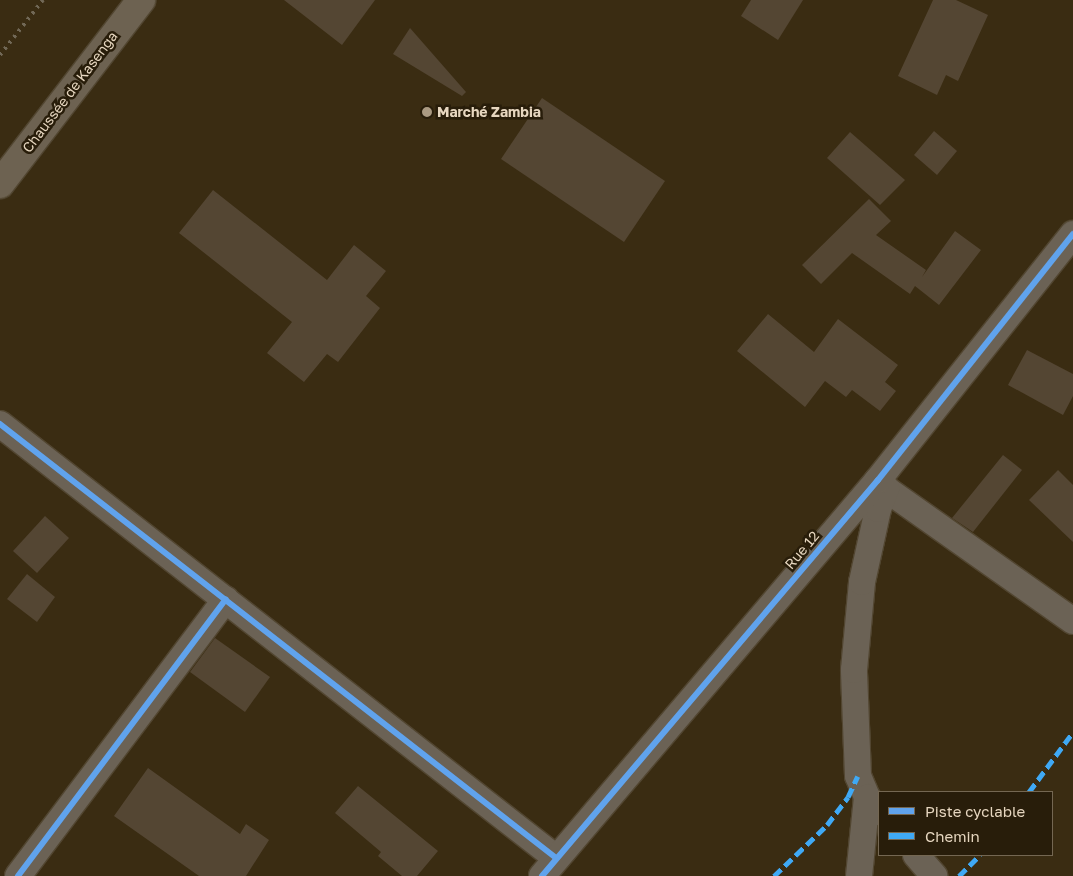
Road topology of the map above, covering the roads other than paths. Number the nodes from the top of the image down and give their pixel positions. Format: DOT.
graph roads {
  1 [pos="141,0"];
  2 [pos="0,184"];
  3 [pos="1073,234"];
  4 [pos="0,424"];
  5 [pos="882,484"];
  6 [pos="226,599"];
  7 [pos="1073,621"];
  8 [pos="873,804"];
  9 [pos="917,856"];
  10 [pos="549,867"];
  11 [pos="18,876"];
  12 [pos="859,876"];
  13 [pos="934,876"];
  1 -- 2 [label="main road, Chaussée de Kasenga"];
  3 -- 5 [label="street, Rue 12"];
  4 -- 6 [label="street"];
  5 -- 7 [label="street"];
  5 -- 8 [label="street"];
  5 -- 10 [label="street, Rue 12"];
  6 -- 10 [label="street"];
  6 -- 11 [label="street"];
  8 -- 12 [label="street"];
  9 -- 13 [label="street"];
}
